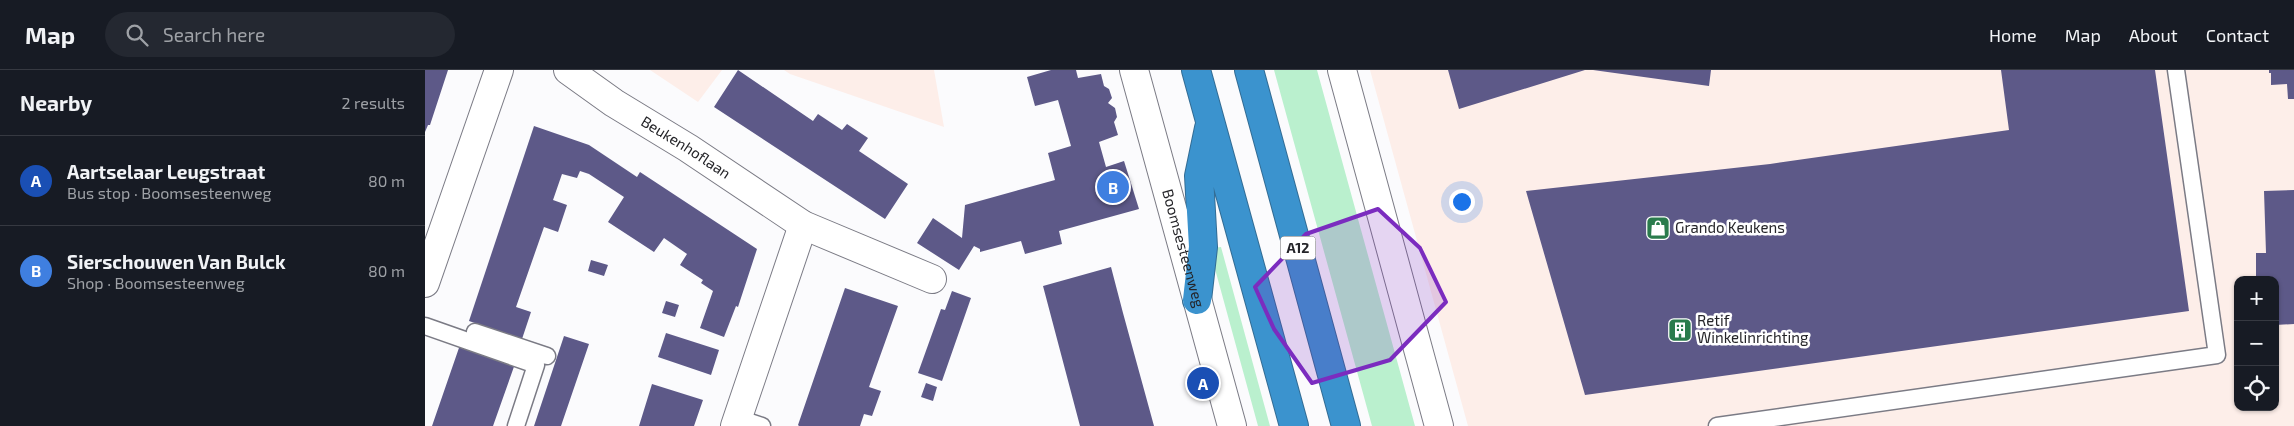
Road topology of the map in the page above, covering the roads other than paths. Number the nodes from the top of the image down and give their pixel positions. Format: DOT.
graph roads {
  1 [pos="568,70"];
  2 [pos="1134,70"];
  3 [pos="1196,70"];
  4 [pos="1249,70"];
  5 [pos="1342,70"];
  6 [pos="2176,70"];
  7 [pos="496,81"];
  8 [pos="1210,121"];
  9 [pos="803,225"];
  10 [pos="932,279"];
  11 [pos="425,283"];
  12 [pos="1197,300"];
  13 [pos="425,315"];
  14 [pos="425,326"];
  15 [pos="547,356"];
  16 [pos="745,423"];
  17 [pos="516,426"];
  18 [pos="1232,426"];
  19 [pos="1294,426"];
  20 [pos="1347,426"];
  21 [pos="1439,426"];
  22 [pos="1717,426"];
  1 -- 9 [label="street, Beukenhoflaan"];
  2 -- 12 [label="street, Boomsesteenweg"];
  3 -- 8 [label="highway"];
  4 -- 20 [label="highway, A12"];
  5 -- 21 [label="street"];
  6 -- 22 [label="lane"];
  7 -- 11 [label="street"];
  8 -- 12 [label="highway"];
  8 -- 19 [label="highway"];
  9 -- 10 [label="street, Beukenhoflaan"];
  9 -- 16 [label="street"];
  12 -- 18 [label="street, Boomsesteenweg"];
  13 -- 15 [label="lane"];
  14 -- 17 [label="lane"];
}
